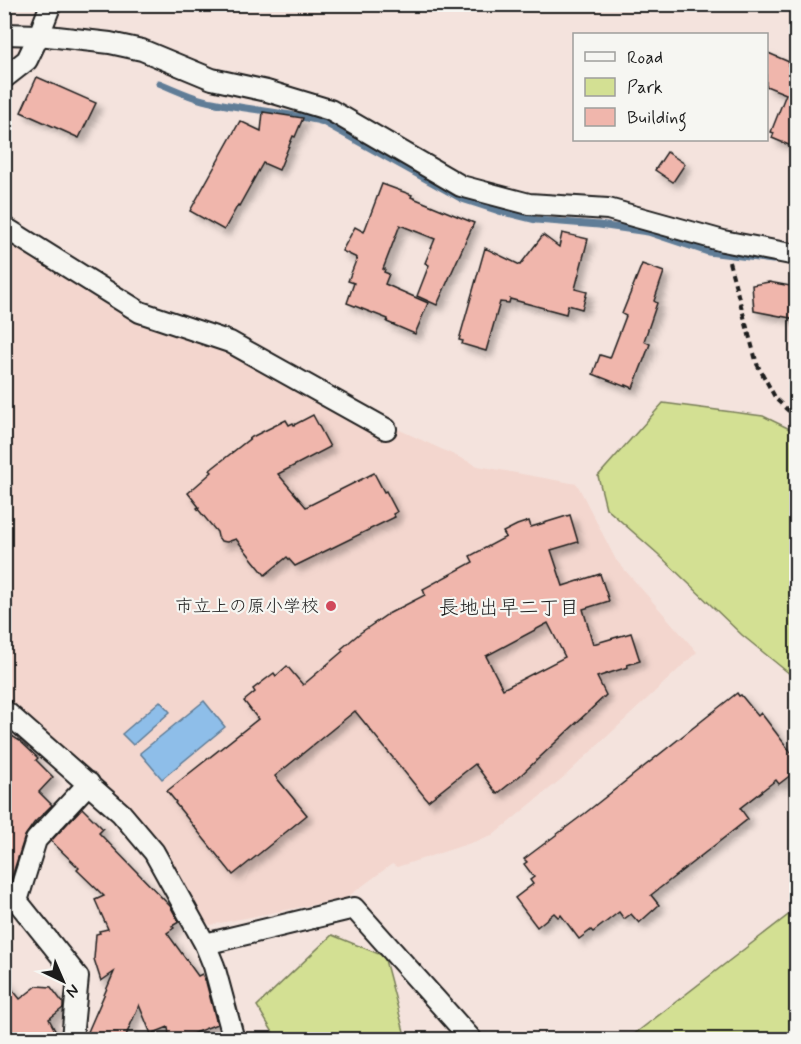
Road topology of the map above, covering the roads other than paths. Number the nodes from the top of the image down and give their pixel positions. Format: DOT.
graph roads {
  1 [pos="51,4"];
  2 [pos="4,34"];
  3 [pos="39,35"];
  4 [pos="4,78"];
  5 [pos="4,227"];
  6 [pos="796,255"];
  7 [pos="386,429"];
  8 [pos="4,710"];
  9 [pos="89,783"];
  10 [pos="11,908"];
  11 [pos="205,944"];
  12 [pos="72,1038"];
  13 [pos="234,1040"];
  14 [pos="472,1040"];
  1 -- 3 [label="street"];
  2 -- 3 [label="street"];
  3 -- 4 [label="street"];
  3 -- 6 [label="street"];
  5 -- 7 [label="street"];
  8 -- 9 [label="street"];
  9 -- 10 [label="street"];
  9 -- 11 [label="street"];
  10 -- 12 [label="street"];
  11 -- 13 [label="street"];
  11 -- 14 [label="street"];
}
